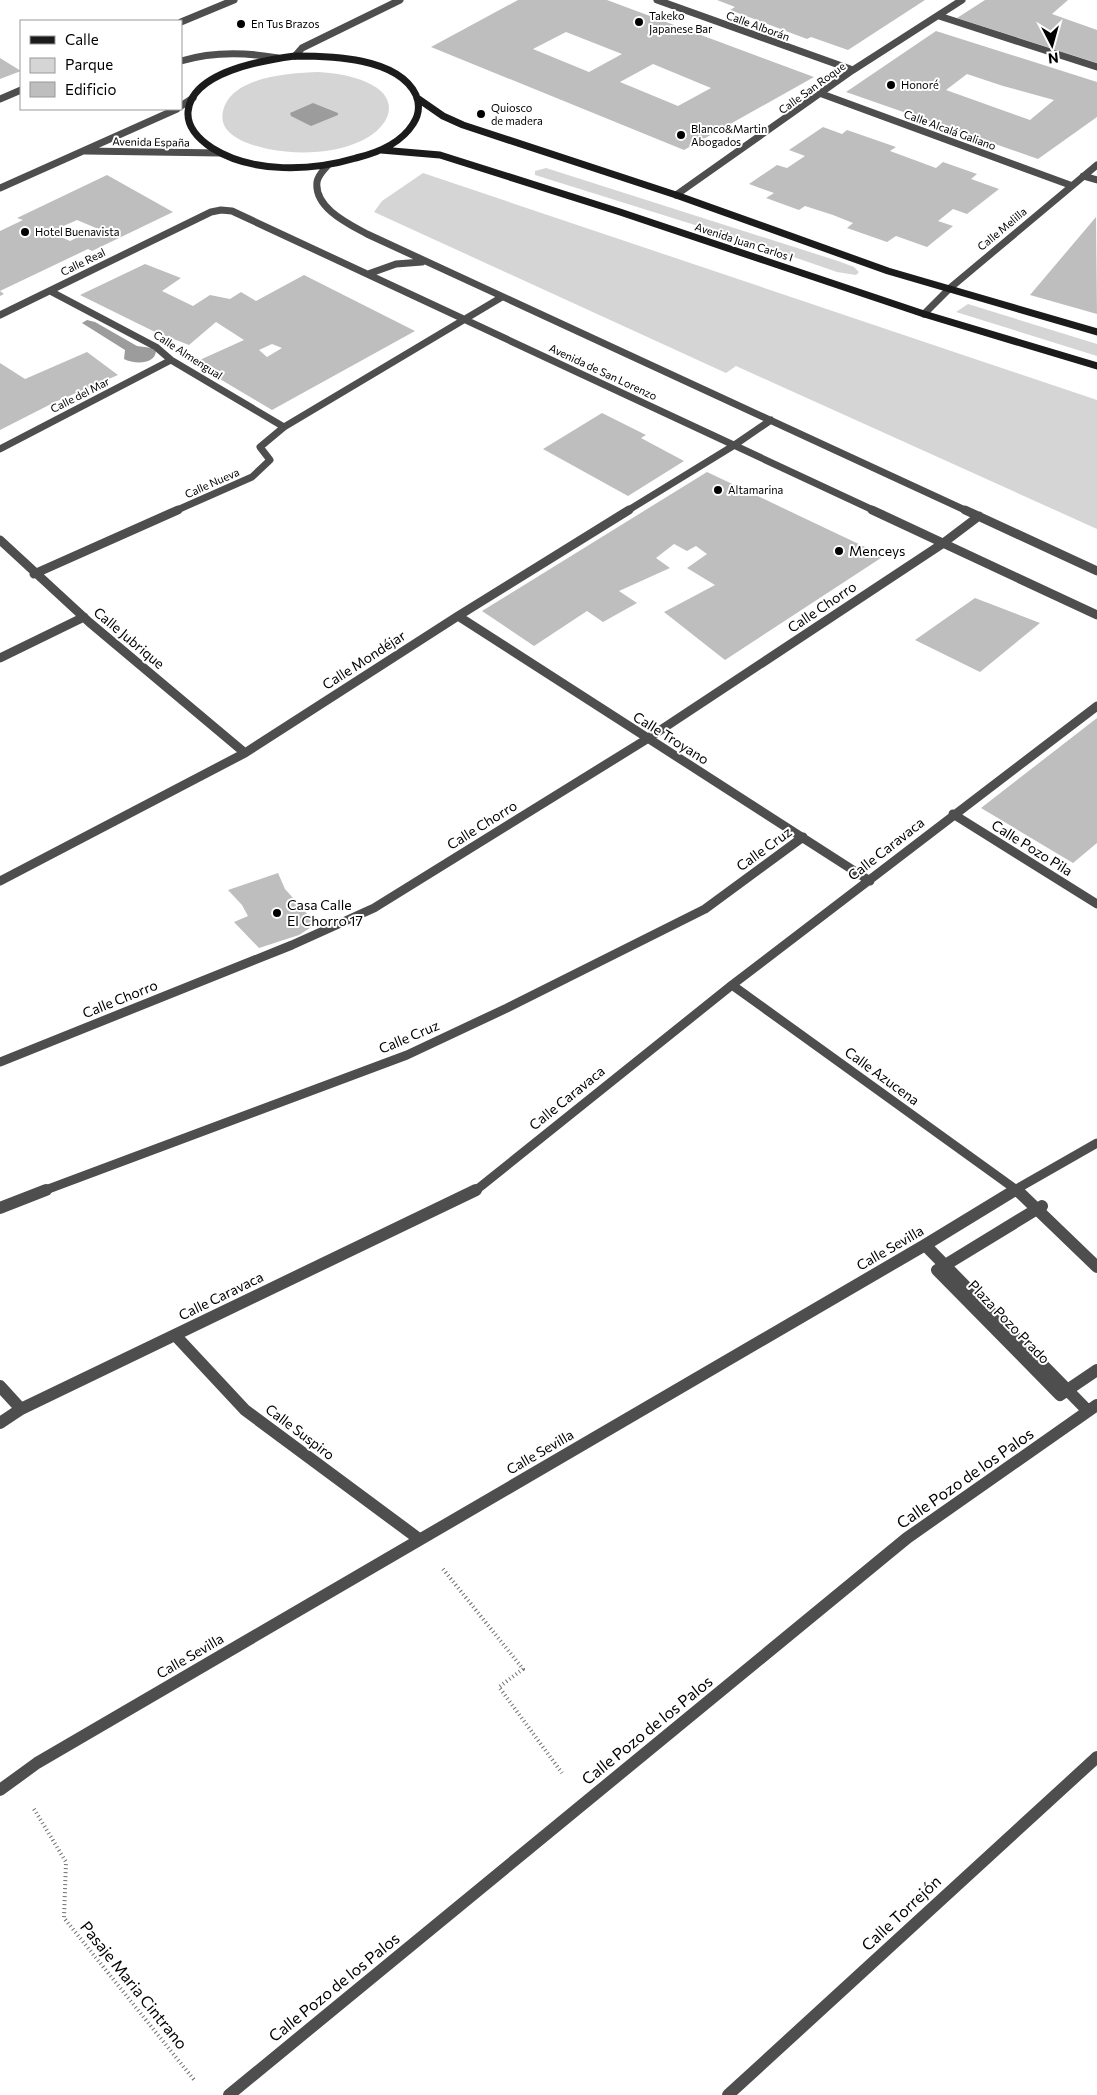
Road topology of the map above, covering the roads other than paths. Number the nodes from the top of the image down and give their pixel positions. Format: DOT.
graph roads {
  1 [pos="234,0"];
  2 [pos="400,0"];
  3 [pos="656,0"];
  4 [pos="962,0"];
  5 [pos="939,16"];
  6 [pos="182,22"];
  7 [pos="295,56"];
  8 [pos="278,58"];
  9 [pos="182,61"];
  10 [pos="1097,67"];
  11 [pos="854,70"];
  12 [pos="20,90"];
  13 [pos="822,94"];
  14 [pos="193,98"];
  15 [pos="417,98"];
  16 [pos="0,99"];
  17 [pos="182,106"];
  18 [pos="182,108"];
  19 [pos="174,110"];
  20 [pos="187,114"];
  21 [pos="381,150"];
  22 [pos="82,151"];
  23 [pos="220,153"];
  24 [pos="1097,164"];
  25 [pos="328,165"];
  26 [pos="1083,176"];
  27 [pos="1097,180"];
  28 [pos="1070,186"];
  29 [pos="0,188"];
  30 [pos="676,195"];
  31 [pos="232,211"];
  32 [pos="428,263"];
  33 [pos="368,274"];
  34 [pos="950,288"];
  35 [pos="50,291"];
  36 [pos="502,297"];
  37 [pos="924,314"];
  38 [pos="0,315"];
  39 [pos="464,319"];
  40 [pos="1097,332"];
  41 [pos="171,360"];
  42 [pos="1097,366"];
  43 [pos="771,420"];
  44 [pos="284,427"];
  45 [pos="732,446"];
  46 [pos="0,449"];
  47 [pos="979,516"];
  48 [pos="0,540"];
  49 [pos="942,544"];
  50 [pos="1097,570"];
  51 [pos="34,574"];
  52 [pos="1097,615"];
  53 [pos="458,616"];
  54 [pos="84,617"];
  55 [pos="0,658"];
  56 [pos="1097,706"];
  57 [pos="647,739"];
  58 [pos="245,753"];
  59 [pos="953,814"];
  60 [pos="804,837"];
  61 [pos="0,881"];
  62 [pos="870,881"];
  63 [pos="1096,901"];
  64 [pos="732,985"];
  65 [pos="0,1062"];
  66 [pos="1097,1143"];
  67 [pos="1016,1189"];
  68 [pos="0,1208"];
  69 [pos="1037,1209"];
  70 [pos="925,1245"];
  71 [pos="1097,1258"];
  72 [pos="944,1265"];
  73 [pos="1097,1267"];
  74 [pos="175,1335"];
  75 [pos="1097,1370"];
  76 [pos="0,1386"];
  77 [pos="1067,1390"];
  78 [pos="1093,1408"];
  79 [pos="21,1409"];
  80 [pos="0,1423"];
  81 [pos="419,1539"];
  82 [pos="1097,1757"];
  83 [pos="0,1790"];
  84 [pos="234,2093"];
  85 [pos="728,2095"];
  1 -- 6 [label="street"];
  2 -- 7 [label="street"];
  3 -- 11 [label="street, Calle Alborán"];
  4 -- 5 [label="street, Calle San Roque"];
  5 -- 10 [label="street"];
  5 -- 11 [label="street, Calle San Roque"];
  7 -- 8 [label="main road, Avenida Juan Carlos I"];
  7 -- 15 [label="main road, Avenida Juan Carlos I"];
  8 -- 9 [label="street"];
  8 -- 14 [label="main road, Avenida Juan Carlos I"];
  11 -- 13 [label="street, Calle San Roque"];
  12 -- 16 [label="street"];
  13 -- 28 [label="street, Calle Alcalá Galiano"];
  13 -- 30 [label="street, Calle San Roque"];
  14 -- 17 [label="street"];
  14 -- 20 [label="main road"];
  15 -- 21 [label="main road"];
  15 -- 30 [label="main road, Avenida Juan Carlos I"];
  18 -- 20 [label="street"];
  19 -- 22 [label="street, Avenida España"];
  20 -- 23 [label="main road"];
  21 -- 25 [label="main road"];
  21 -- 37 [label="main road, Avenida Juan Carlos I"];
  22 -- 23 [label="street, Avenida España"];
  22 -- 29 [label="street, Avenida España"];
  23 -- 25 [label="main road"];
  24 -- 26 [label="street, Calle Melilla"];
  25 -- 32 [label="street, Avenida de San Lorenzo"];
  26 -- 27 [label="street"];
  26 -- 28 [label="street, Calle Melilla"];
  28 -- 34 [label="street, Calle Melilla"];
  30 -- 34 [label="main road, Avenida Juan Carlos I"];
  31 -- 33 [label="street, Avenida de San Lorenzo"];
  31 -- 35 [label="street, Calle Real"];
  32 -- 33 [label="street, Avenida de San Lorenzo"];
  32 -- 36 [label="street, Avenida de San Lorenzo"];
  33 -- 39 [label="street, Avenida de San Lorenzo"];
  34 -- 37 [label="street, Calle Melilla"];
  34 -- 40 [label="main road, Avenida Juan Carlos I"];
  35 -- 38 [label="street, Calle Real"];
  35 -- 41 [label="street, Calle Almengual"];
  36 -- 39 [label="street"];
  36 -- 43 [label="street, Avenida de San Lorenzo"];
  37 -- 42 [label="main road, Avenida Juan Carlos I"];
  39 -- 44 [label="street, Calle Nueva"];
  39 -- 45 [label="street, Avenida de San Lorenzo"];
  41 -- 44 [label="street, Calle Almengual"];
  41 -- 46 [label="street, Calle del Mar"];
  43 -- 45 [label="street"];
  43 -- 47 [label="street, Avenida de San Lorenzo"];
  44 -- 51 [label="street, Calle Nueva"];
  45 -- 49 [label="street, Avenida de San Lorenzo"];
  45 -- 53 [label="street, Calle Mondéjar"];
  47 -- 49 [label="street"];
  47 -- 50 [label="street, Avenida de San Lorenzo"];
  48 -- 51 [label="street, Calle Jubrique"];
  49 -- 52 [label="street, Avenida de San Lorenzo"];
  49 -- 57 [label="street, Calle Chorro"];
  51 -- 54 [label="street, Calle Jubrique"];
  53 -- 57 [label="street, Calle Troyano"];
  53 -- 58 [label="street, Calle Mondéjar"];
  54 -- 55 [label="street"];
  54 -- 58 [label="street, Calle Jubrique"];
  56 -- 59 [label="street, Calle Caravaca"];
  57 -- 60 [label="street, Calle Troyano"];
  57 -- 65 [label="street, Calle Chorro"];
  58 -- 61 [label="street, Calle Mondéjar"];
  59 -- 62 [label="street, Calle Caravaca"];
  59 -- 63 [label="street, Calle Pozo Pila"];
  60 -- 62 [label="street, Calle Troyano"];
  60 -- 68 [label="street, Calle Cruz"];
  62 -- 64 [label="street, Calle Caravaca"];
  64 -- 67 [label="street, Calle Azucena"];
  64 -- 74 [label="street, Calle Caravaca"];
  66 -- 67 [label="street, Calle Sevilla"];
  67 -- 69 [label="street"];
  67 -- 70 [label="street, Calle Sevilla"];
  69 -- 71 [label="street"];
  69 -- 72 [label="street"];
  69 -- 73 [label="street"];
  70 -- 72 [label="street, Plaza Pozo Prado"];
  70 -- 81 [label="street, Calle Sevilla"];
  72 -- 77 [label="street, Plaza Pozo Prado"];
  74 -- 79 [label="street, Calle Caravaca"];
  74 -- 81 [label="street, Calle Suspiro"];
  75 -- 77 [label="street"];
  76 -- 79 [label="street"];
  77 -- 78 [label="street, Plaza Pozo Prado"];
  78 -- 84 [label="street, Calle Pozo de los Palos"];
  79 -- 80 [label="street, Calle Caravaca"];
  81 -- 83 [label="street, Calle Sevilla"];
  82 -- 85 [label="street, Calle Torrejón"];
}
